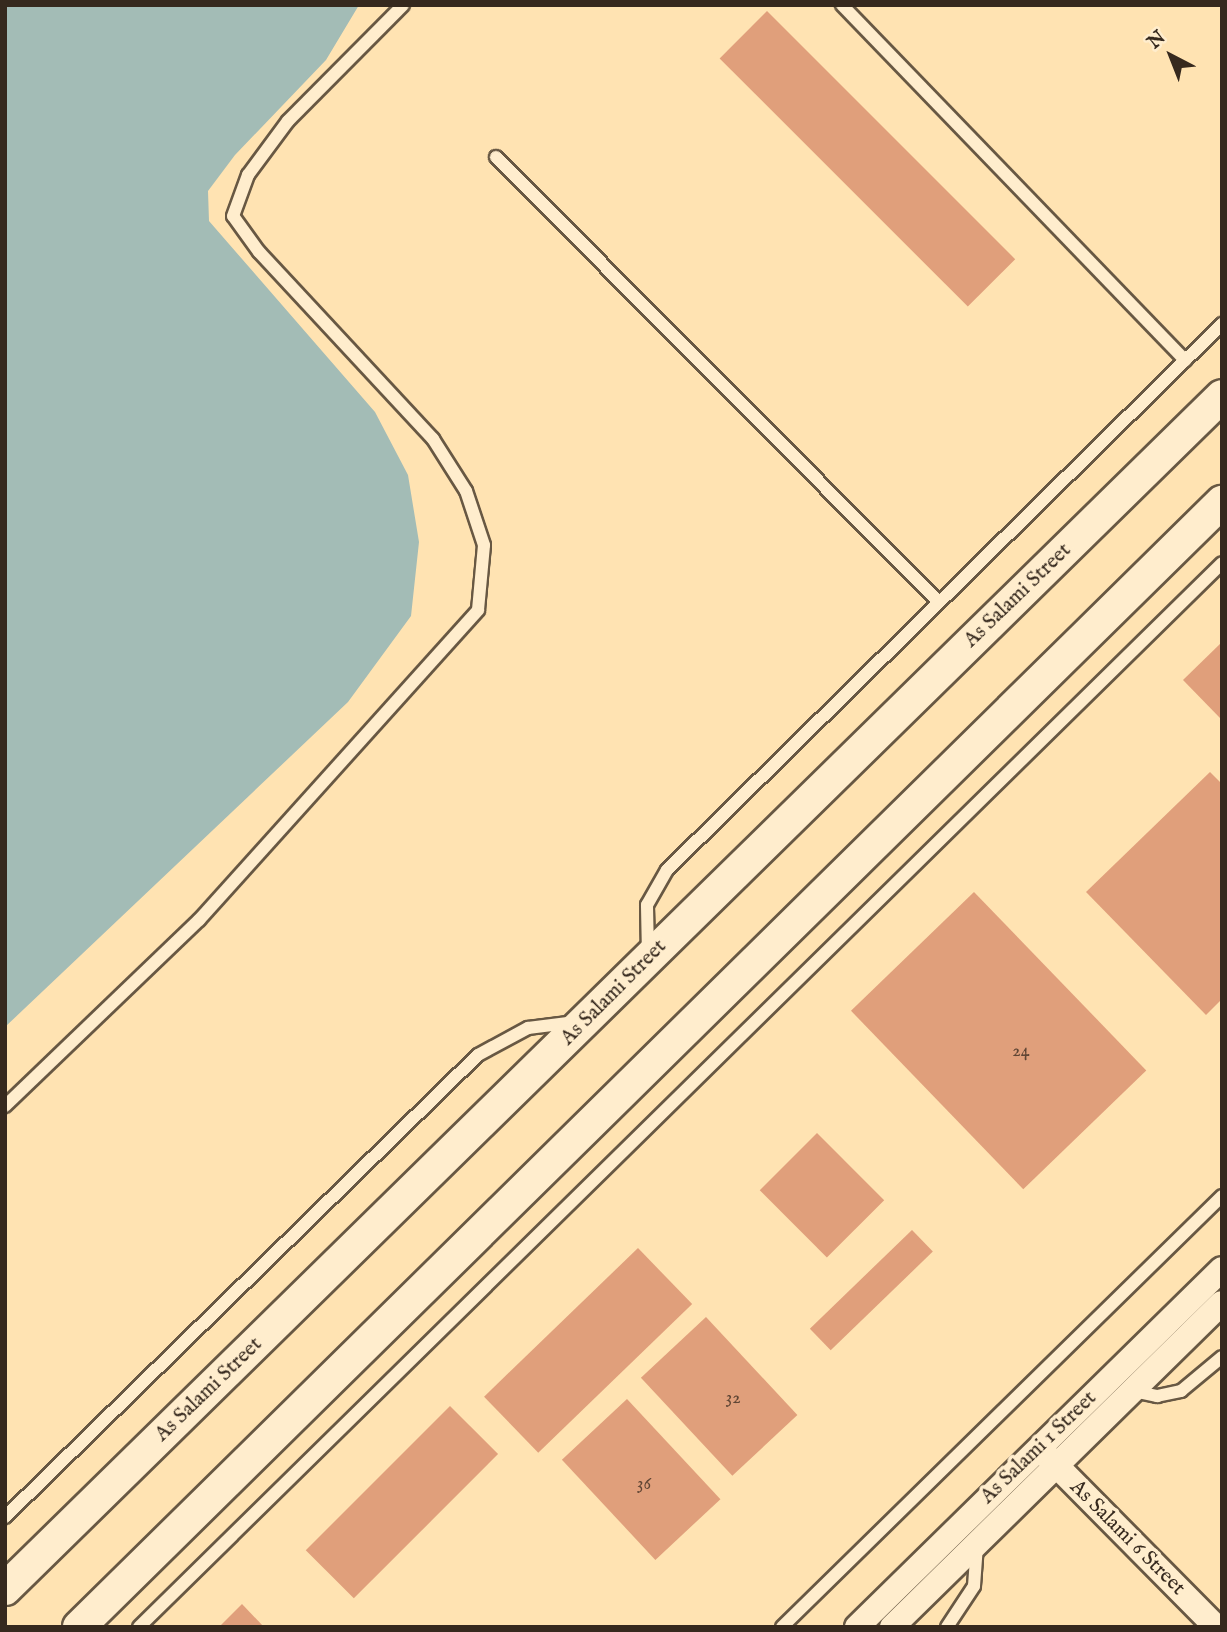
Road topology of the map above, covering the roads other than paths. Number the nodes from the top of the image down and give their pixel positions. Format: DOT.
graph roads {
  1 [pos="403,5"];
  2 [pos="842,5"];
  3 [pos="496,157"];
  4 [pos="1222,324"];
  5 [pos="1185,360"];
  6 [pos="1222,396"];
  7 [pos="1222,502"];
  8 [pos="1222,562"];
  9 [pos="939,602"];
  10 [pos="648,959"];
  11 [pos="586,1020"];
  12 [pos="5,1106"];
  13 [pos="1222,1196"];
  14 [pos="1222,1269"];
  15 [pos="1222,1303"];
  16 [pos="1222,1357"];
  17 [pos="1133,1391"];
  18 [pos="1048,1457"];
  19 [pos="5,1517"];
  20 [pos="976,1544"];
  21 [pos="5,1589"];
  22 [pos="79,1627"];
  23 [pos="139,1627"];
  24 [pos="782,1627"];
  25 [pos="857,1627"];
  26 [pos="892,1627"];
  27 [pos="947,1627"];
  28 [pos="1216,1627"];
  1 -- 12 [label="lane"];
  2 -- 5 [label="lane"];
  3 -- 9 [label="lane"];
  4 -- 5 [label="lane"];
  5 -- 9 [label="lane"];
  6 -- 10 [label="street, As Salami Street"];
  7 -- 22 [label="street"];
  8 -- 23 [label="lane"];
  9 -- 10 [label="lane"];
  10 -- 11 [label="street, As Salami Street"];
  11 -- 19 [label="lane"];
  11 -- 21 [label="street, As Salami Street"];
  13 -- 24 [label="lane"];
  14 -- 18 [label="street, As Salami 1 Street"];
  15 -- 17 [label="street, As Salami 1 Street"];
  16 -- 17 [label="lane"];
  17 -- 18 [label="street, As Salami 1 Street"];
  18 -- 20 [label="street, As Salami 1 Street"];
  18 -- 25 [label="street, As Salami 1 Street"];
  18 -- 28 [label="street, As Salami 6 Street"];
  20 -- 26 [label="street, As Salami 1 Street"];
  20 -- 27 [label="lane"];
}
